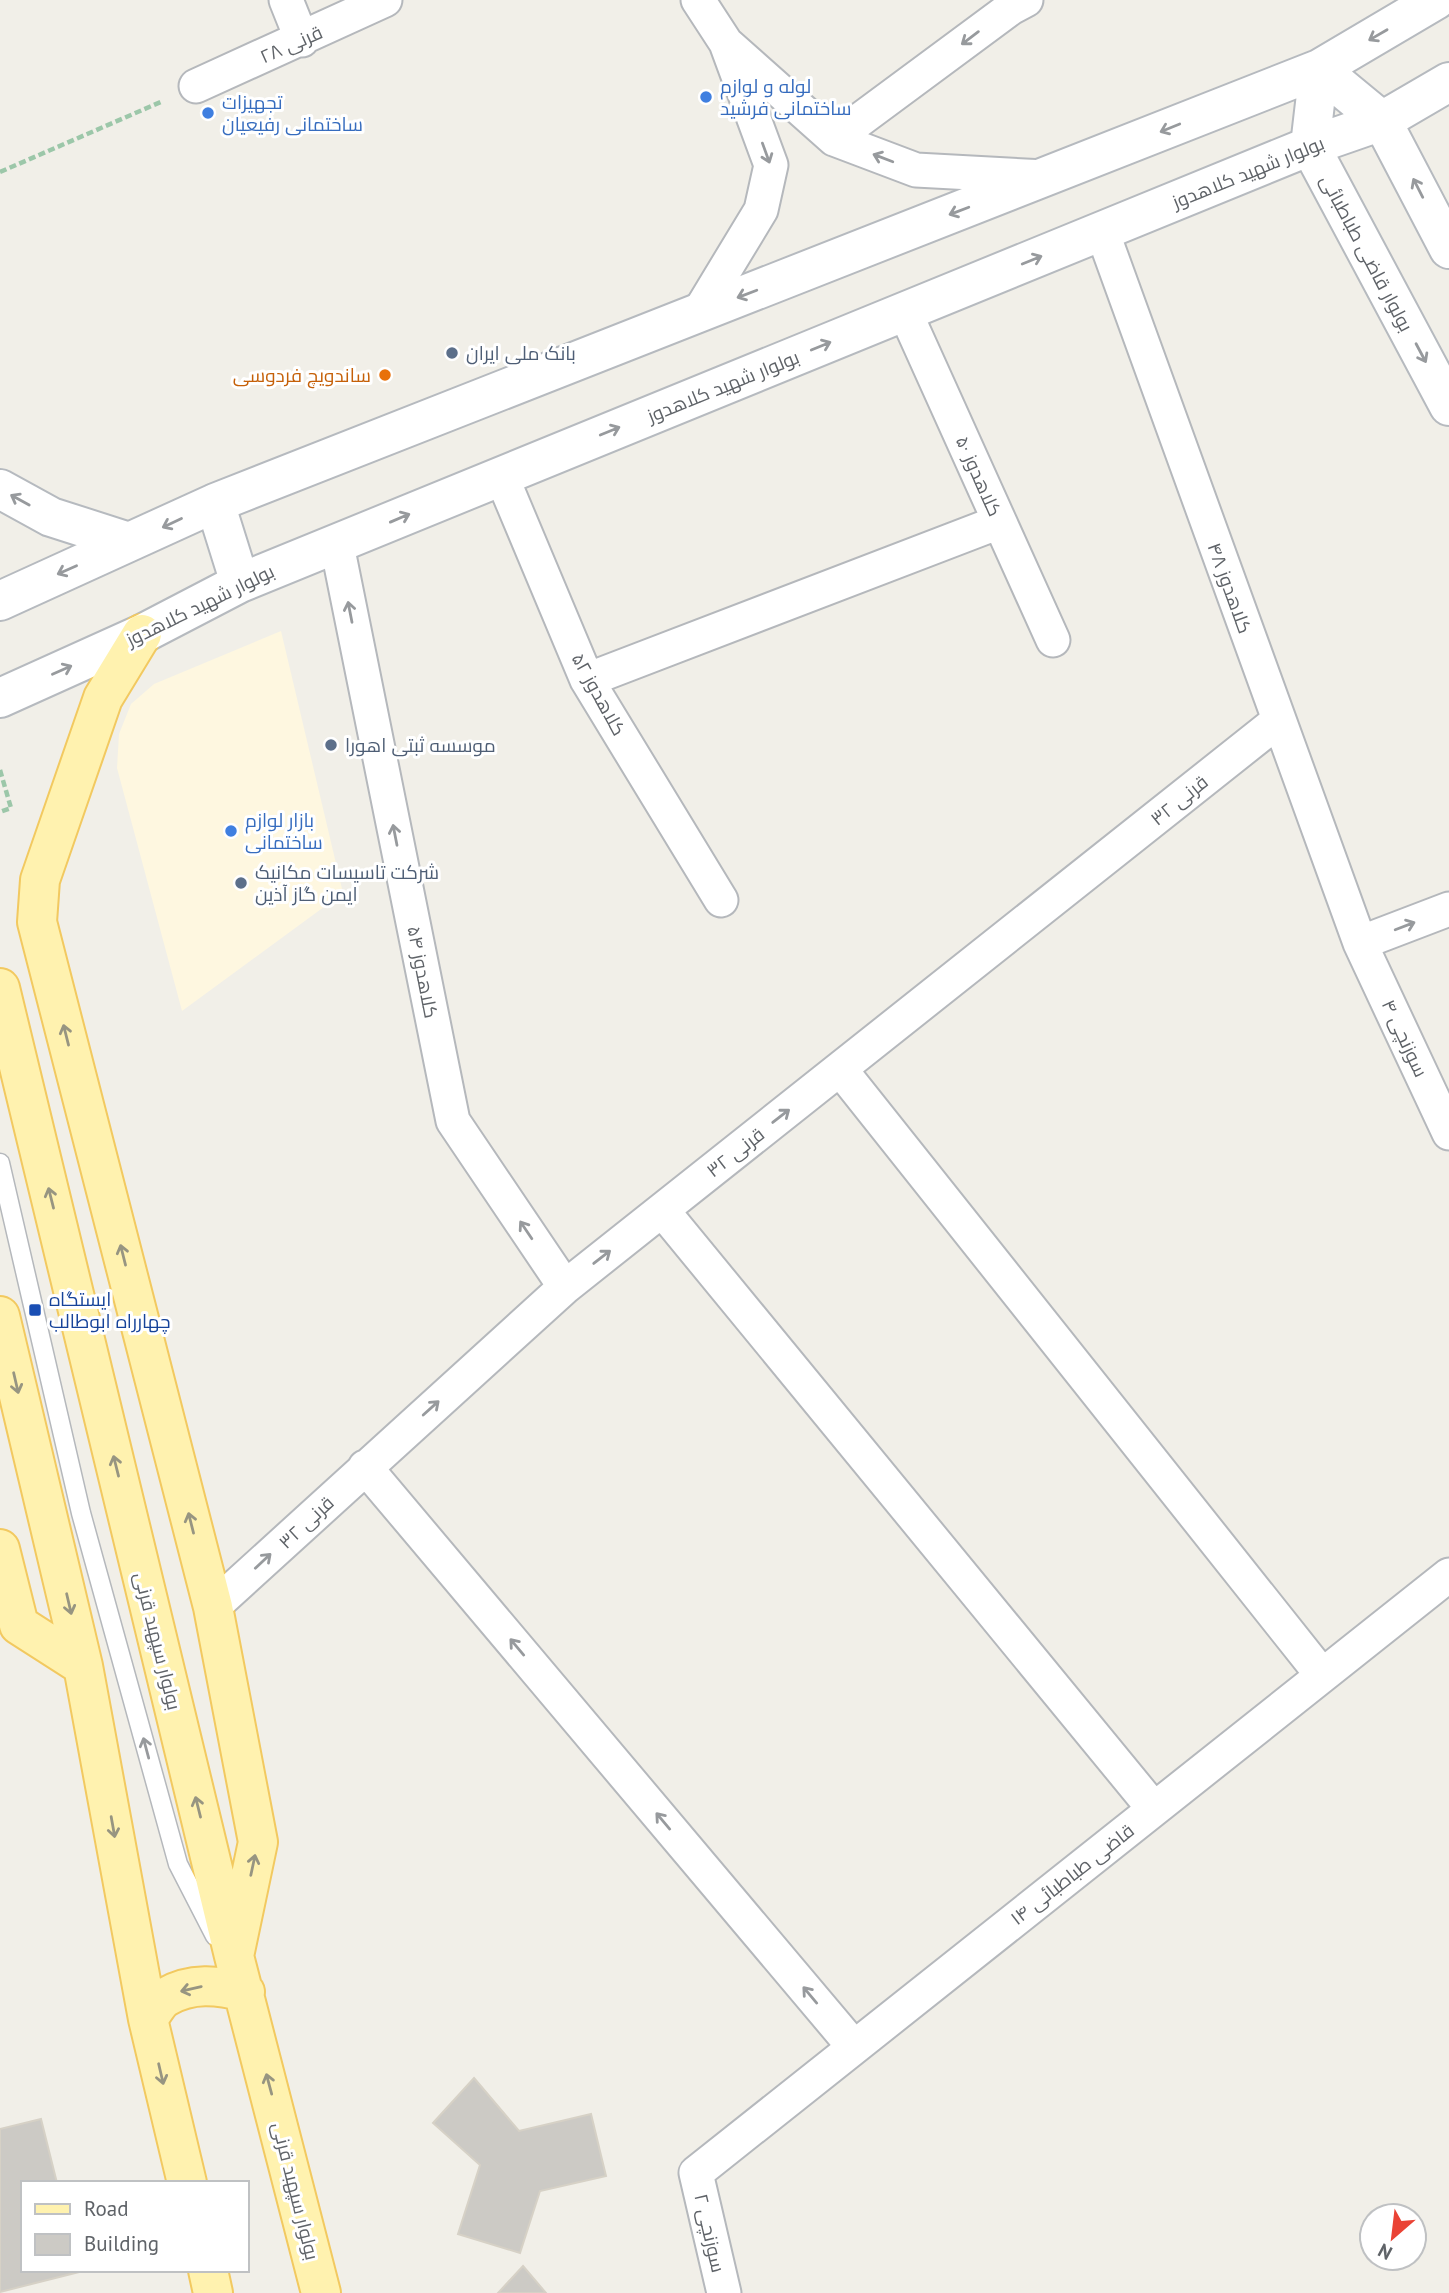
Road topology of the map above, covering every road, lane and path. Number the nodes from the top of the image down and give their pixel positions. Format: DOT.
graph roads {
  1 [pos="286,0"];
  2 [pos="385,0"];
  3 [pos="698,0"];
  4 [pos="1026,0"];
  5 [pos="1436,0"];
  6 [pos="302,40"];
  7 [pos="726,43"];
  8 [pos="1319,69"];
  9 [pos="1449,82"];
  10 [pos="196,86"];
  11 [pos="1382,121"];
  12 [pos="834,139"];
  13 [pos="1310,146"];
  14 [pos="0,172"];
  15 [pos="1047,177"];
  16 [pos="1102,232"];
  17 [pos="1449,249"];
  18 [pos="905,312"];
  19 [pos="698,314"];
  20 [pos="1449,406"];
  21 [pos="501,475"];
  22 [pos="0,489"];
  23 [pos="215,503"];
  24 [pos="999,522"];
  25 [pos="129,542"];
  26 [pos="337,545"];
  27 [pos="240,583"];
  28 [pos="0,601"];
  29 [pos="142,634"];
  30 [pos="1054,640"];
  31 [pos="587,680"];
  32 [pos="0,698"];
  33 [pos="1278,721"];
  34 [pos="0,771"];
  35 [pos="0,812"];
  36 [pos="721,900"];
  37 [pos="1449,909"];
  38 [pos="1360,943"];
  39 [pos="0,988"];
  40 [pos="840,1069"];
  41 [pos="1449,1133"];
  42 [pos="0,1163"];
  43 [pos="662,1210"];
  44 [pos="565,1287"];
  45 [pos="0,1316"];
  46 [pos="365,1468"];
  47 [pos="0,1549"];
  48 [pos="1449,1575"];
  49 [pos="213,1607"];
  50 [pos="10,1627"];
  51 [pos="83,1666"];
  52 [pos="1322,1675"];
  53 [pos="1154,1809"];
  54 [pos="239,1974"];
  55 [pos="148,2019"];
  56 [pos="854,2047"];
  57 [pos="696,2173"];
  58 [pos="187,2181"];
  59 [pos="208,2272"];
  60 [pos="213,2293"];
  61 [pos="321,2293"];
  62 [pos="724,2293"];
  1 -- 6 [label="street"];
  2 -- 6 [label="street, قرنی ۲۸"];
  3 -- 7 [label="street"];
  4 -- 12 [label="street, one-way"];
  5 -- 8 [label="main road, one-way"];
  6 -- 10 [label="street, قرنی ۲۸"];
  7 -- 12 [label="street"];
  7 -- 19 [label="street, one-way"];
  8 -- 11 [label="main road"];
  8 -- 13 [label="main road"];
  8 -- 15 [label="main road, one-way"];
  9 -- 11 [label="main road, بولوار شهید کلاهدوز"];
  10 -- 14 [label="path"];
  11 -- 13 [label="main road, بولوار شهید کلاهدوز"];
  17 -- 11 [label="main road, one-way"];
  15 -- 12 [label="street, one-way"];
  13 -- 16 [label="main road, بولوار شهید کلاهدوز"];
  13 -- 20 [label="main road, بولوار قاضی طباطبائی, one-way"];
  15 -- 19 [label="main road, one-way"];
  18 -- 16 [label="main road, بولوار شهید کلاهدوز, one-way"];
  16 -- 33 [label="street, کلاهدوز ۴۸"];
  21 -- 18 [label="main road, بولوار شهید کلاهدوز, one-way"];
  18 -- 24 [label="street, کلاهدوز ۵۰"];
  19 -- 23 [label="main road"];
  26 -- 21 [label="main road, بولوار شهید کلاهدوز, one-way"];
  21 -- 31 [label="street, کلاهدوز ۵۲"];
  25 -- 22 [label="main road, one-way"];
  23 -- 25 [label="main road, one-way"];
  23 -- 27 [label="main road"];
  24 -- 30 [label="street, کلاهدوز ۵۰"];
  24 -- 31 [label="street"];
  25 -- 28 [label="main road, one-way"];
  26 -- 27 [label="main road, بولوار شهید کلاهدوز"];
  44 -- 26 [label="street, کلاهدوز ۵۴, one-way"];
  27 -- 29 [label="main road, بولوار شهید کلاهدوز"];
  32 -- 29 [label="main road, بولوار شهید کلاهدوز, one-way"];
  49 -- 29 [label="main road, one-way"];
  31 -- 36 [label="street, کلاهدوز ۵۲"];
  33 -- 38 [label="street, کلاهدوز ۴۸"];
  33 -- 40 [label="street, قرنی ۳۲"];
  34 -- 35 [label="path"];
  38 -- 37 [label="street, one-way"];
  38 -- 41 [label="street, سوزنچی ۴"];
  54 -- 39 [label="main road, بولوار سپهبد قرنی, one-way"];
  43 -- 40 [label="street, قرنی ۳۲, one-way"];
  40 -- 52 [label="street"];
  54 -- 42 [label="lane, one-way"];
  44 -- 43 [label="street, قرنی ۳۲, one-way"];
  43 -- 53 [label="street"];
  46 -- 44 [label="street, قرنی ۳۲, one-way"];
  45 -- 51 [label="main road, one-way"];
  49 -- 46 [label="street, قرنی ۳۲, one-way"];
  56 -- 46 [label="street, one-way"];
  47 -- 50 [label="main road"];
  48 -- 52 [label="street, قاضی طباطبائی ۱۴"];
  54 -- 49 [label="main road, one-way"];
  50 -- 51 [label="main road"];
  51 -- 55 [label="main road, one-way"];
  52 -- 53 [label="street, قاضی طباطبائی ۱۴"];
  53 -- 56 [label="street, قاضی طباطبائی ۱۴"];
  54 -- 55 [label="main road, one-way"];
  61 -- 54 [label="main road, بولوار سپهبد قرنی, one-way"];
  55 -- 58 [label="main road, one-way"];
  56 -- 57 [label="street, قاضی طباطبائی ۱۴"];
  57 -- 62 [label="street, سوزنچی ۲"];
  59 -- 60 [label="main road"];
}
